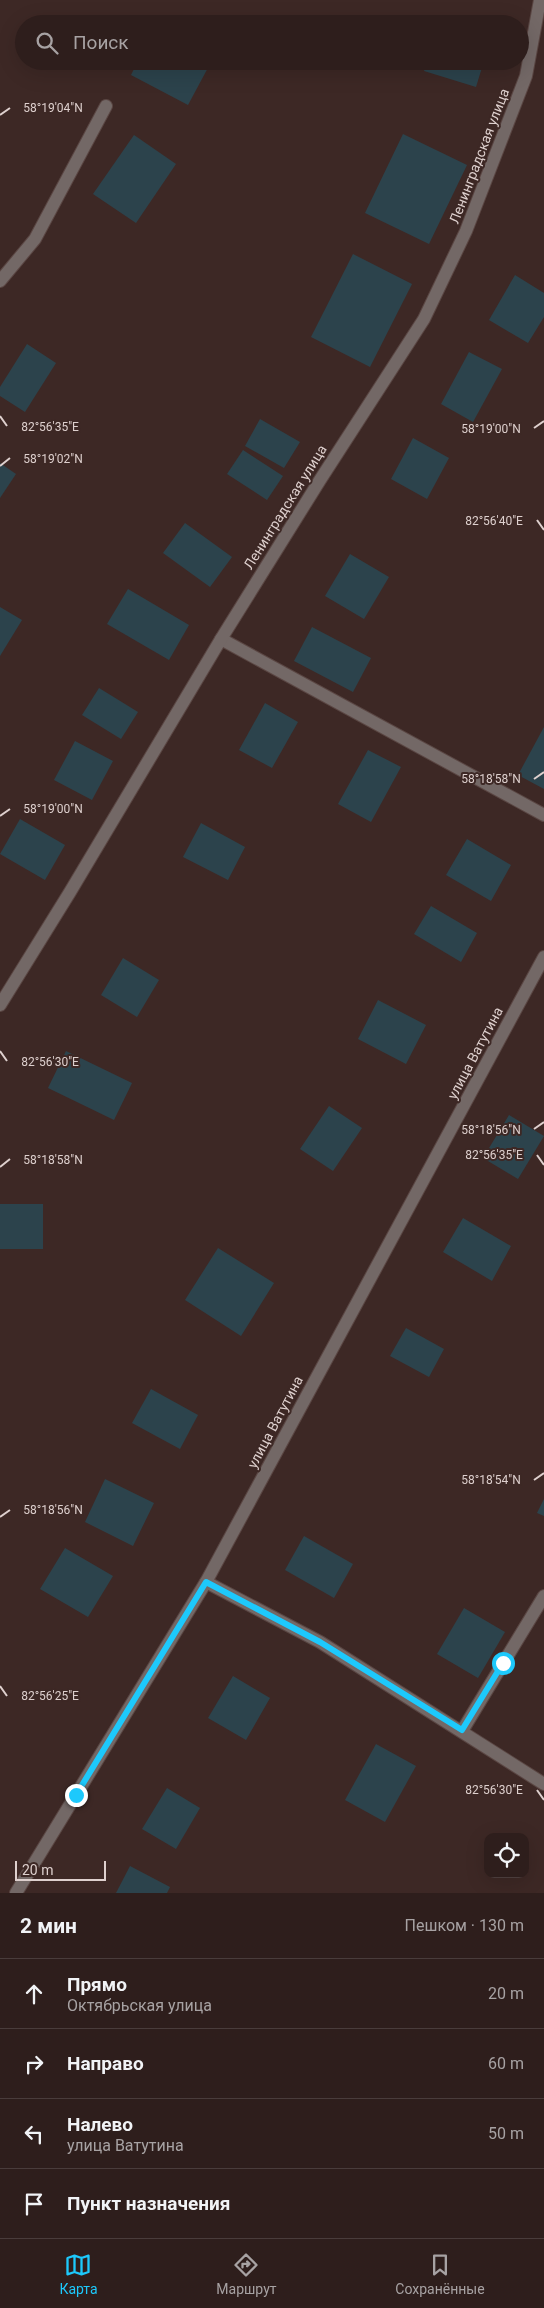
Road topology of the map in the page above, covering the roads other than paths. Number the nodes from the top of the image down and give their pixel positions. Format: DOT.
graph roads {
  1 [pos="540,0"];
  2 [pos="529,60"];
  3 [pos="527,70"];
  4 [pos="106,106"];
  5 [pos="0,281"];
  6 [pos="221,639"];
  7 [pos="544,815"];
  8 [pos="544,957"];
  9 [pos="0,1005"];
  10 [pos="206,1582"];
  11 [pos="544,1596"];
  12 [pos="462,1730"];
  13 [pos="544,1784"];
  14 [pos="16,1893"];
  1 -- 2 [label="street, Ленинградская улица"];
  3 -- 6 [label="street, Ленинградская улица"];
  4 -- 5 [label="street"];
  6 -- 7 [label="street"];
  6 -- 9 [label="street, Ленинградская улица"];
  8 -- 10 [label="street, улица Ватутина"];
  10 -- 12 [label="street"];
  10 -- 14 [label="street, улица Ватутина"];
  11 -- 12 [label="street"];
  12 -- 13 [label="street"];
}
